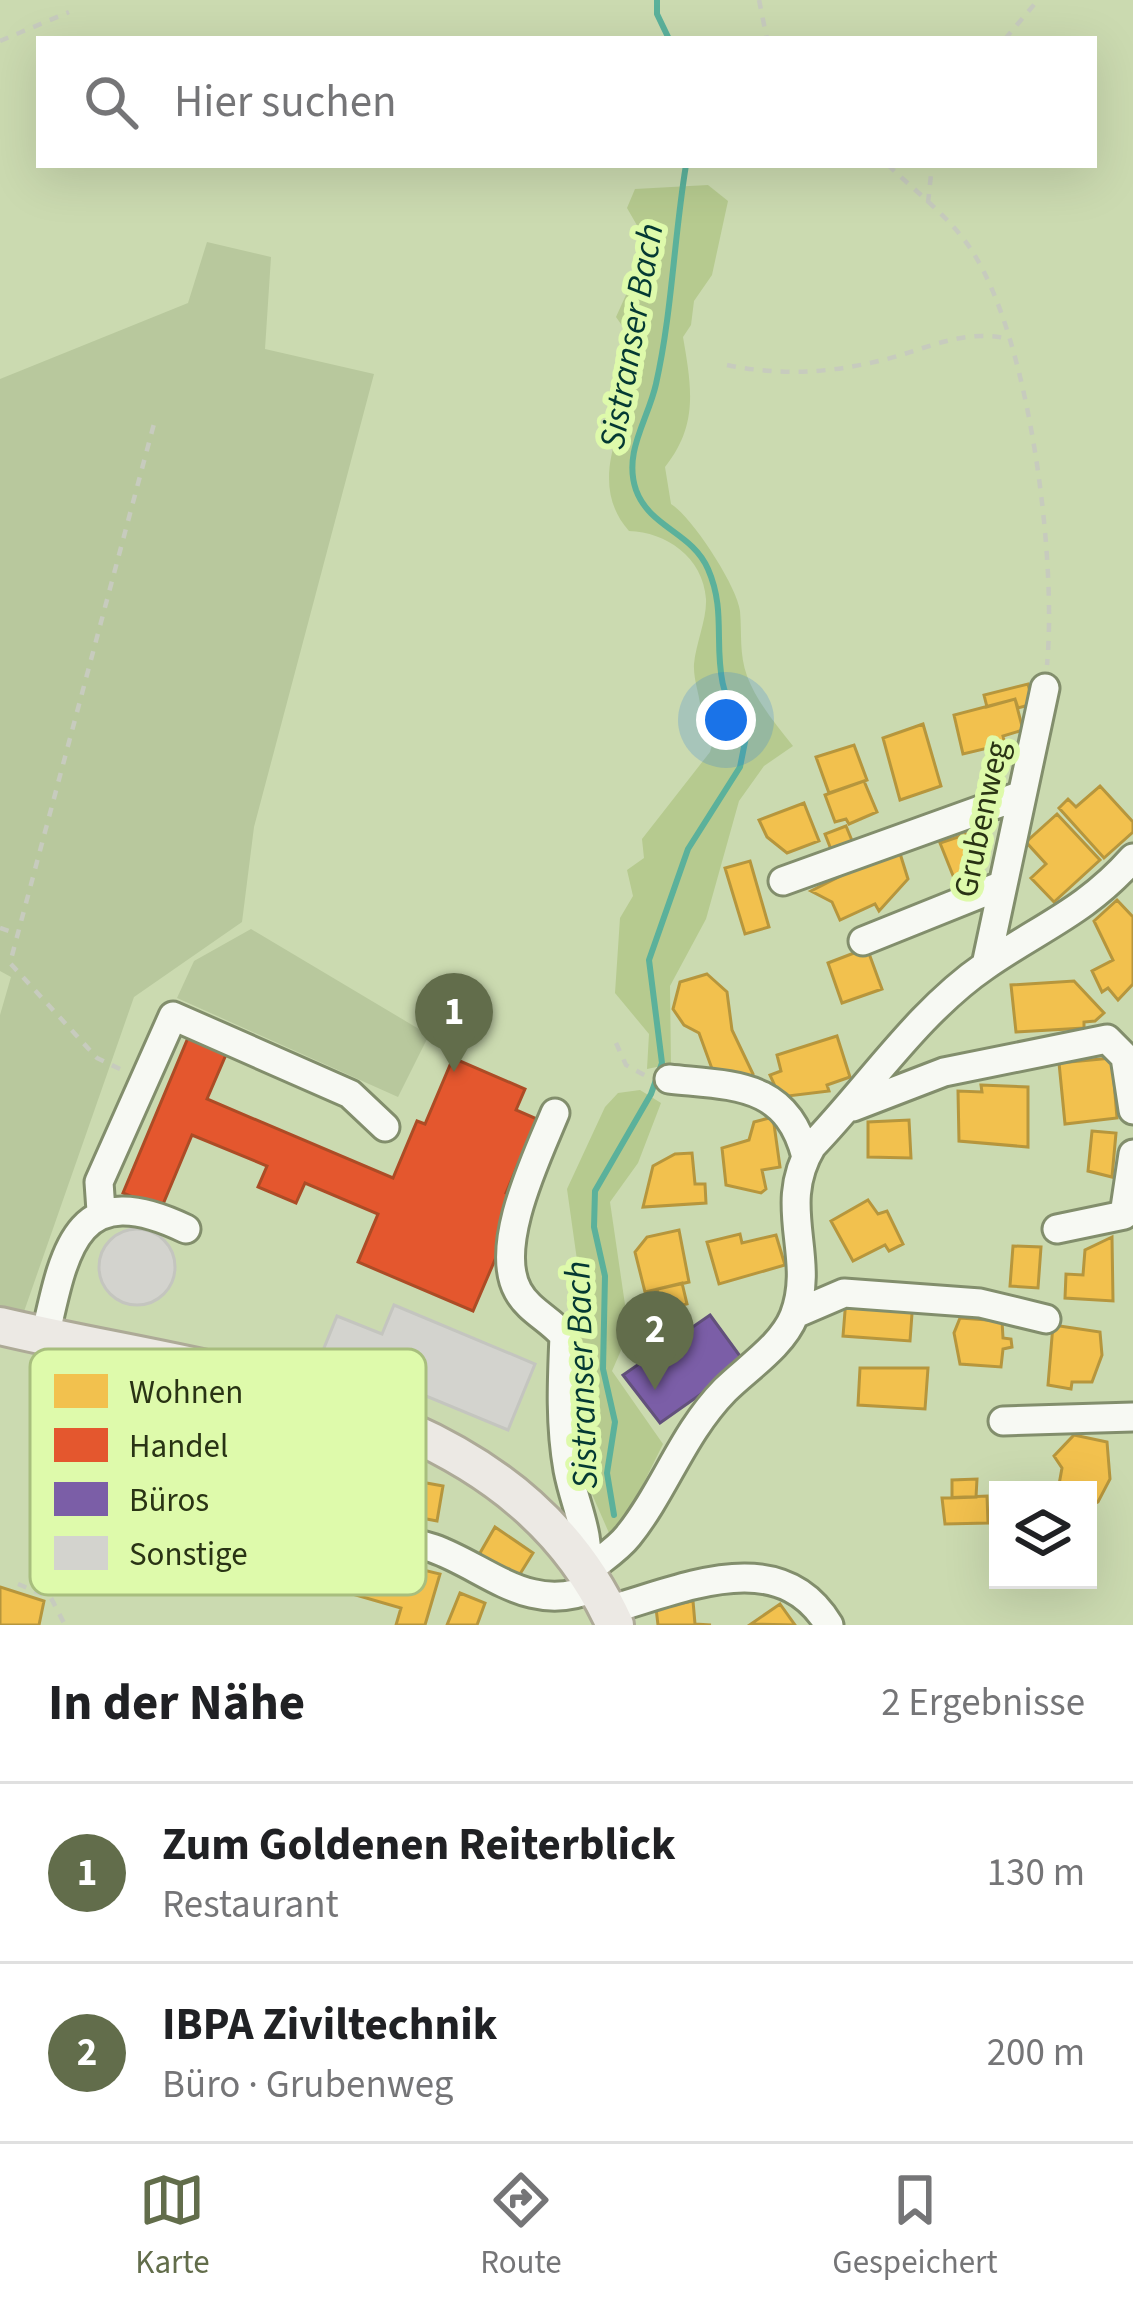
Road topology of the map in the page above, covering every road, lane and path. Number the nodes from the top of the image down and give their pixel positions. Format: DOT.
graph roads {
  1 [pos="759,0"];
  2 [pos="1037,0"];
  3 [pos="69,12"];
  4 [pos="766,36"];
  5 [pos="1007,36"];
  6 [pos="0,41"];
  7 [pos="891,168"];
  8 [pos="932,168"];
  9 [pos="928,203"];
  10 [pos="1011,340"];
  11 [pos="727,365"];
  12 [pos="155,421"];
  13 [pos="1045,688"];
  14 [pos="1022,795"];
  15 [pos="1133,858"];
  16 [pos="783,881"];
  17 [pos="1000,886"];
  18 [pos="0,928"];
  19 [pos="18,934"];
  20 [pos="863,941"];
  21 [pos="986,965"];
  22 [pos="616,1043"];
  23 [pos="660,1078"];
  24 [pos="142,1080"];
  25 [pos="849,1108"];
  26 [pos="1133,1110"];
  27 [pos="555,1113"];
  28 [pos="385,1126"];
  29 [pos="1133,1154"];
  30 [pos="806,1157"];
  31 [pos="101,1211"];
  32 [pos="185,1229"];
  33 [pos="1057,1229"];
  34 [pos="795,1314"];
  35 [pos="1046,1318"];
  36 [pos="0,1326"];
  37 [pos="45,1337"];
  38 [pos="101,1349"];
  39 [pos="1133,1418"];
  40 [pos="1003,1420"];
  41 [pos="426,1442"];
  42 [pos="426,1547"];
  43 [pos="18,1584"];
  44 [pos="30,1589"];
  45 [pos="44,1595"];
  46 [pos="601,1598"];
  47 [pos="65,1625"];
  48 [pos="829,1625"];
  1 -- 4 [label="path"];
  2 -- 5 [label="path"];
  3 -- 6 [label="path"];
  7 -- 9 [label="path"];
  8 -- 9 [label="path"];
  9 -- 10 [label="path"];
  10 -- 11 [label="path"];
  10 -- 13 [label="path"];
  12 -- 19 [label="path"];
  13 -- 14 [label="street, Grubenweg"];
  14 -- 16 [label="street"];
  14 -- 17 [label="street, Grubenweg"];
  15 -- 21 [label="street"];
  17 -- 20 [label="street"];
  17 -- 21 [label="street, Grubenweg"];
  18 -- 19 [label="path"];
  19 -- 24 [label="path"];
  21 -- 25 [label="street"];
  22 -- 23 [label="path"];
  23 -- 30 [label="street"];
  24 -- 28 [label="street"];
  24 -- 31 [label="street"];
  25 -- 26 [label="street"];
  25 -- 30 [label="street"];
  27 -- 46 [label="street"];
  29 -- 33 [label="street"];
  30 -- 34 [label="street"];
  31 -- 32 [label="street"];
  31 -- 37 [label="street"];
  34 -- 35 [label="street"];
  34 -- 46 [label="street"];
  36 -- 37 [label="main road"];
  37 -- 38 [label="main road"];
  39 -- 40 [label="street"];
  41 -- 46 [label="main road"];
  42 -- 46 [label="street"];
  43 -- 44 [label="path"];
  45 -- 47 [label="path"];
  46 -- 48 [label="street"];
}
